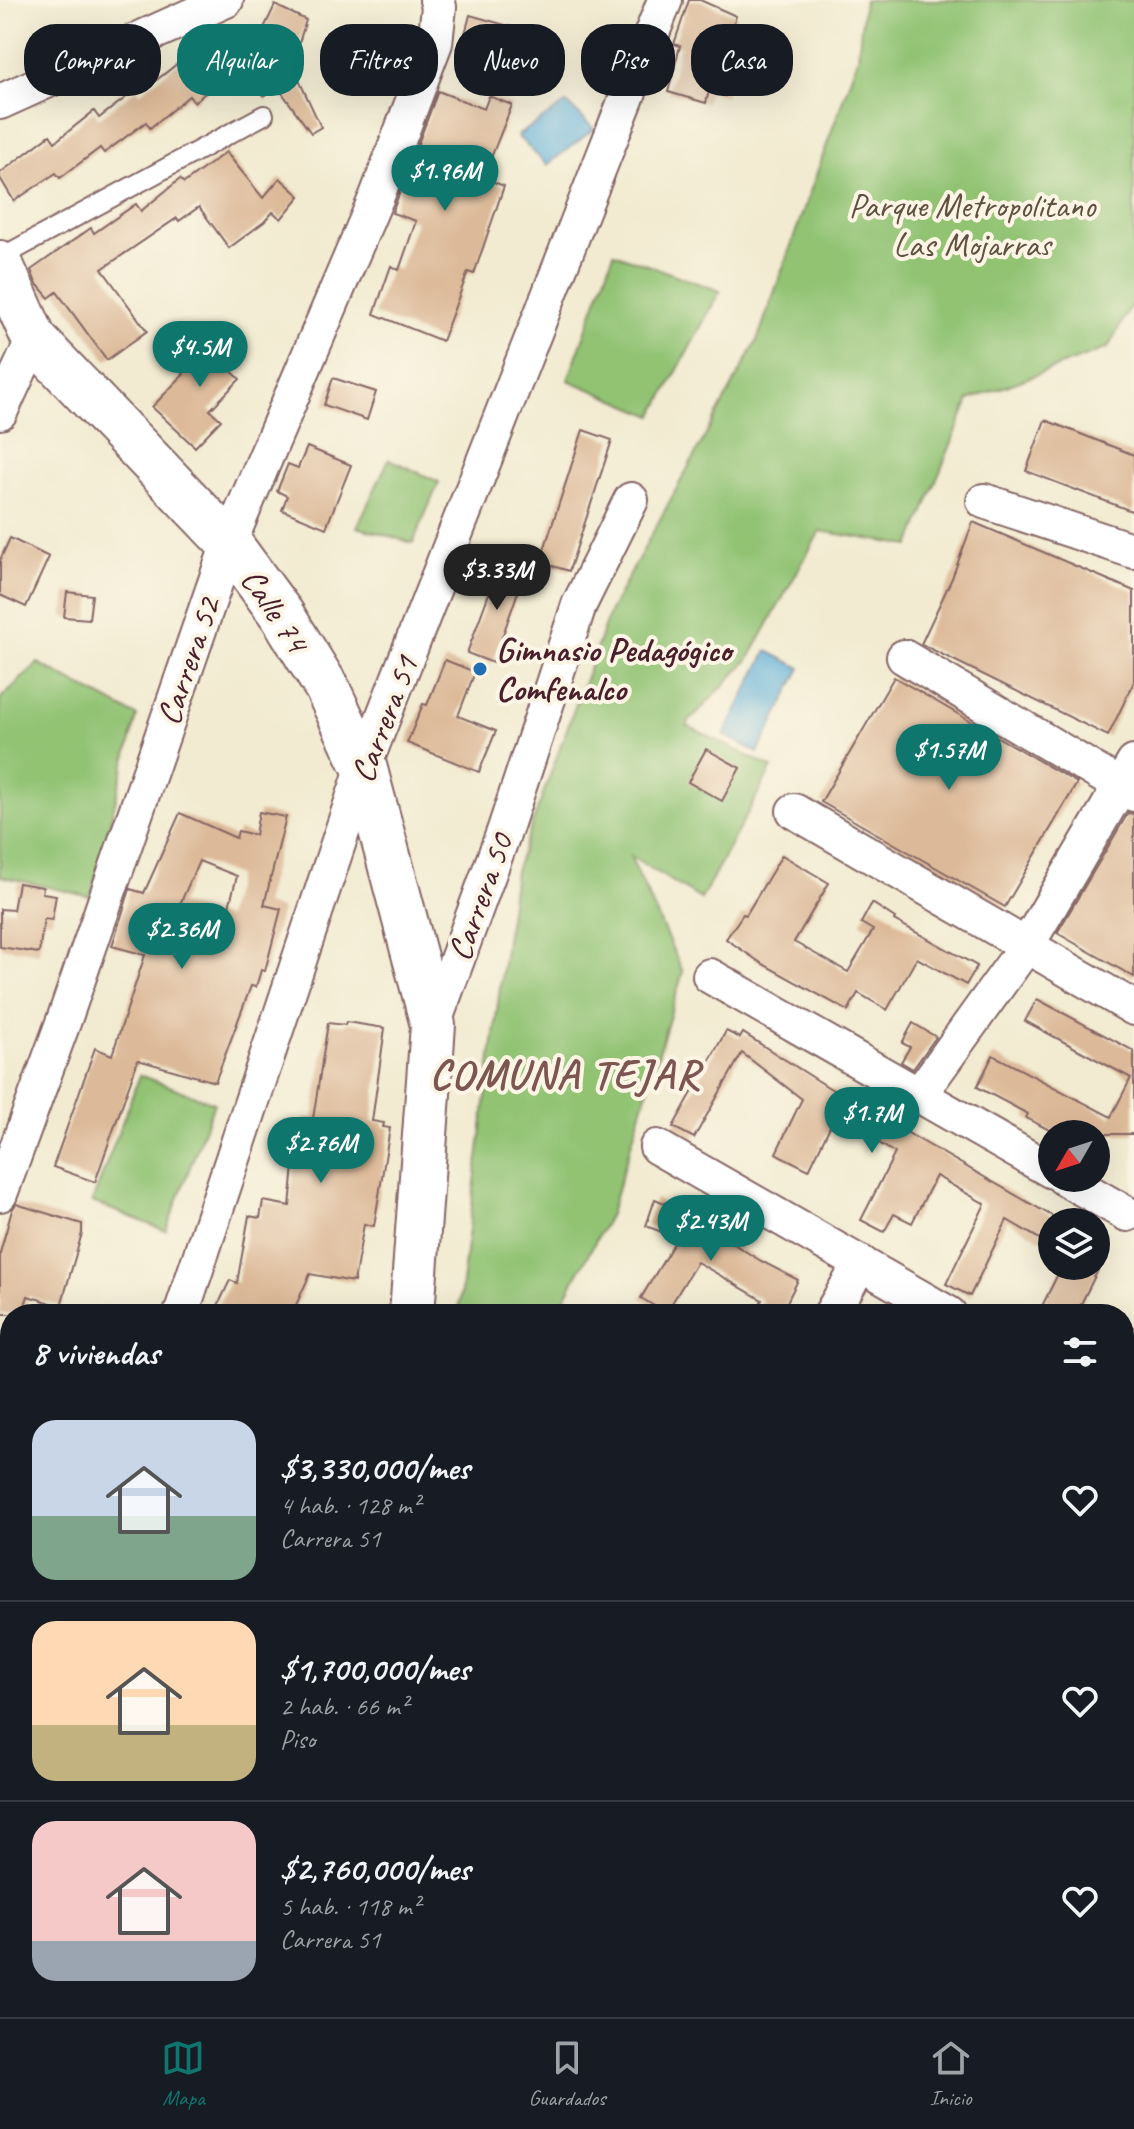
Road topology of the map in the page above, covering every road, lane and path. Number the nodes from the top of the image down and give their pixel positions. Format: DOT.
graph roads {
  1 [pos="226,0"];
  2 [pos="437,0"];
  3 [pos="665,0"];
  4 [pos="0,102"];
  5 [pos="264,115"];
  6 [pos="0,260"];
  7 [pos="34,339"];
  8 [pos="0,412"];
  9 [pos="631,500"];
  10 [pos="984,501"];
  11 [pos="229,543"];
  12 [pos="1134,551"];
  13 [pos="904,657"];
  14 [pos="364,766"];
  15 [pos="1129,781"];
  16 [pos="794,811"];
  17 [pos="1027,945"];
  18 [pos="710,976"];
  19 [pos="1134,1008"];
  20 [pos="433,1025"];
  21 [pos="919,1095"];
  22 [pos="657,1147"];
  23 [pos="1038,1163"];
  24 [pos="1088,1192"];
  25 [pos="0,1194"];
  26 [pos="1127,1214"];
  27 [pos="861,1263"];
  28 [pos="184,1304"];
  29 [pos="413,1304"];
  30 [pos="837,1304"];
  31 [pos="932,1304"];
  1 -- 4 [label="street"];
  2 -- 11 [label="street, Carrera 52"];
  3 -- 14 [label="street, Carrera 51"];
  5 -- 6 [label="lane"];
  6 -- 7 [label="street, Calle 74"];
  7 -- 8 [label="street"];
  7 -- 11 [label="street, Calle 74"];
  9 -- 20 [label="street, Carrera 50"];
  10 -- 12 [label="street"];
  11 -- 14 [label="street, Calle 74"];
  11 -- 25 [label="street, Carrera 52"];
  13 -- 15 [label="street"];
  14 -- 20 [label="street, Calle 74"];
  14 -- 28 [label="street, Carrera 51"];
  15 -- 17 [label="street"];
  16 -- 17 [label="street"];
  17 -- 19 [label="street"];
  17 -- 21 [label="street"];
  18 -- 21 [label="street"];
  20 -- 29 [label="street, Carrera 50"];
  21 -- 23 [label="street"];
  22 -- 27 [label="street"];
  24 -- 26 [label="street"];
  27 -- 30 [label="street"];
  27 -- 31 [label="street"];
}
